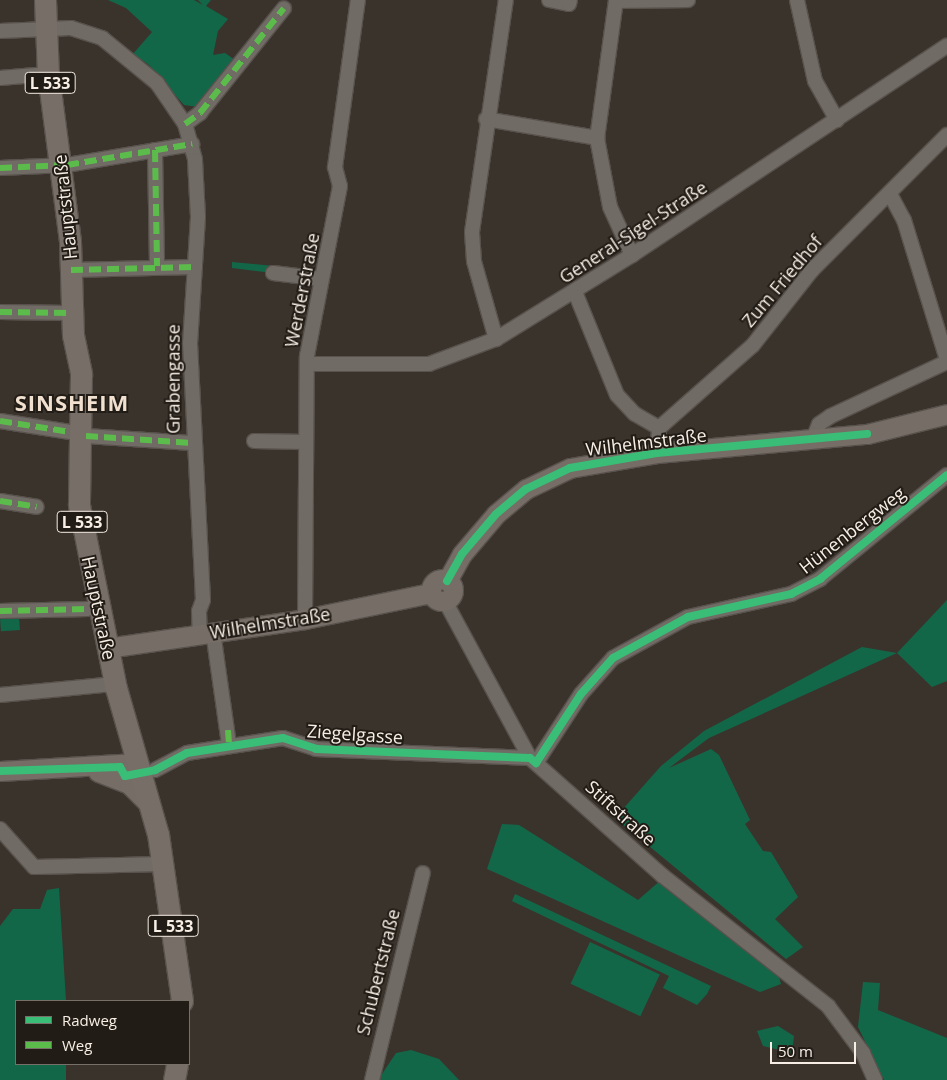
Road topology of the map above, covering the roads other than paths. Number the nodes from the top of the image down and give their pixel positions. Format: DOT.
graph roads {
  1 [pos="45,0"];
  2 [pos="358,0"];
  3 [pos="506,0"];
  4 [pos="549,0"];
  5 [pos="570,0"];
  6 [pos="616,0"];
  7 [pos="688,0"];
  8 [pos="797,0"];
  9 [pos="284,8"];
  10 [pos="46,28"];
  11 [pos="0,31"];
  12 [pos="947,46"];
  13 [pos="48,74"];
  14 [pos="0,78"];
  15 [pos="486,119"];
  16 [pos="837,120"];
  17 [pos="185,124"];
  18 [pos="947,134"];
  19 [pos="597,138"];
  20 [pos="192,144"];
  21 [pos="155,150"];
  22 [pos="61,165"];
  23 [pos="0,168"];
  24 [pos="890,194"];
  25 [pos="632,255"];
  26 [pos="157,266"];
  27 [pos="195,267"];
  28 [pos="71,270"];
  29 [pos="273,273"];
  30 [pos="322,279"];
  31 [pos="575,292"];
  32 [pos="0,312"];
  33 [pos="71,313"];
  34 [pos="496,339"];
  35 [pos="947,361"];
  36 [pos="310,364"];
  37 [pos="947,414"];
  38 [pos="0,421"];
  39 [pos="658,428"];
  40 [pos="70,432"];
  41 [pos="86,436"];
  42 [pos="813,438"];
  43 [pos="254,441"];
  44 [pos="306,442"];
  45 [pos="192,443"];
  46 [pos="657,454"];
  47 [pos="947,474"];
  48 [pos="0,501"];
  49 [pos="37,507"];
  50 [pos="438,597"];
  51 [pos="88,609"];
  52 [pos="0,611"];
  53 [pos="305,619"];
  54 [pos="207,633"];
  55 [pos="107,648"];
  56 [pos="115,684"];
  57 [pos="0,695"];
  58 [pos="229,744"];
  59 [pos="533,761"];
  60 [pos="145,767"];
  61 [pos="90,769"];
  62 [pos="0,771"];
  63 [pos="150,805"];
  64 [pos="0,829"];
  65 [pos="163,864"];
  66 [pos="423,873"];
  67 [pos="182,1000"];
  68 [pos="172,1065"];
  69 [pos="177,1065"];
  70 [pos="163,1080"];
  71 [pos="174,1080"];
  72 [pos="372,1080"];
  73 [pos="875,1080"];
  1 -- 10 [label="main road, Hauptstraße / L 533"];
  2 -- 30 [label="street, Werderstraße"];
  3 -- 15 [label="street"];
  4 -- 5 [label="street"];
  6 -- 7 [label="street"];
  6 -- 19 [label="street"];
  8 -- 16 [label="street"];
  9 -- 17 [label="street"];
  10 -- 11 [label="street, Grabengasse"];
  10 -- 13 [label="main road, Hauptstraße / L 533"];
  10 -- 17 [label="street, Grabengasse"];
  12 -- 16 [label="street, General-Sigel-Straße"];
  13 -- 14 [label="street"];
  13 -- 22 [label="main road, Hauptstraße / L 533"];
  15 -- 19 [label="street"];
  15 -- 34 [label="street"];
  16 -- 25 [label="street, General-Sigel-Straße"];
  17 -- 20 [label="street, Grabengasse"];
  18 -- 24 [label="street, Zum Friedhof"];
  19 -- 25 [label="street"];
  20 -- 21 [label="street"];
  20 -- 27 [label="street, Grabengasse"];
  21 -- 22 [label="street"];
  21 -- 26 [label="street"];
  22 -- 23 [label="street"];
  22 -- 28 [label="main road, Hauptstraße / L 533"];
  24 -- 35 [label="street"];
  24 -- 39 [label="street, Zum Friedhof"];
  25 -- 31 [label="street, General-Sigel-Straße"];
  26 -- 27 [label="street"];
  26 -- 28 [label="street"];
  27 -- 45 [label="street, Grabengasse"];
  28 -- 33 [label="main road, Hauptstraße / L 533"];
  29 -- 30 [label="street"];
  30 -- 36 [label="street, Werderstraße"];
  31 -- 34 [label="street, General-Sigel-Straße"];
  31 -- 39 [label="street"];
  32 -- 33 [label="street"];
  33 -- 55 [label="main road, Hauptstraße / L 533"];
  34 -- 36 [label="street, General-Sigel-Straße"];
  35 -- 42 [label="street"];
  36 -- 44 [label="street, Werderstraße"];
  37 -- 42 [label="main road, Wilhelmstraße"];
  38 -- 40 [label="street"];
  39 -- 46 [label="street"];
  41 -- 45 [label="street"];
  42 -- 46 [label="main road, Wilhelmstraße"];
  43 -- 44 [label="street"];
  44 -- 53 [label="street, Werderstraße"];
  45 -- 54 [label="street, Grabengasse"];
  46 -- 50 [label="main road, Wilhelmstraße"];
  47 -- 59 [label="street, Hünenbergweg"];
  48 -- 49 [label="street"];
  50 -- 53 [label="main road, Wilhelmstraße"];
  50 -- 59 [label="street, Stiftstraße"];
  51 -- 52 [label="street"];
  53 -- 54 [label="main road, Wilhelmstraße"];
  54 -- 55 [label="main road, Wilhelmstraße"];
  54 -- 58 [label="street, Grabengasse"];
  55 -- 56 [label="main road, Hauptstraße / L 533"];
  56 -- 57 [label="street"];
  56 -- 60 [label="main road, Hauptstraße / L 533"];
  58 -- 59 [label="street, Ziegelgasse"];
  58 -- 60 [label="street, Ziegelgasse"];
  59 -- 73 [label="street, Stiftstraße"];
  60 -- 61 [label="main road"];
  60 -- 63 [label="main road, Hauptstraße / L 533"];
  61 -- 62 [label="main road"];
  61 -- 63 [label="main road"];
  63 -- 65 [label="main road, Hauptstraße / L 533"];
  64 -- 65 [label="street"];
  65 -- 67 [label="main road, Hauptstraße / L 533"];
  66 -- 72 [label="street, Schubertstraße"];
  68 -- 70 [label="street"];
  69 -- 71 [label="main road"];
}
